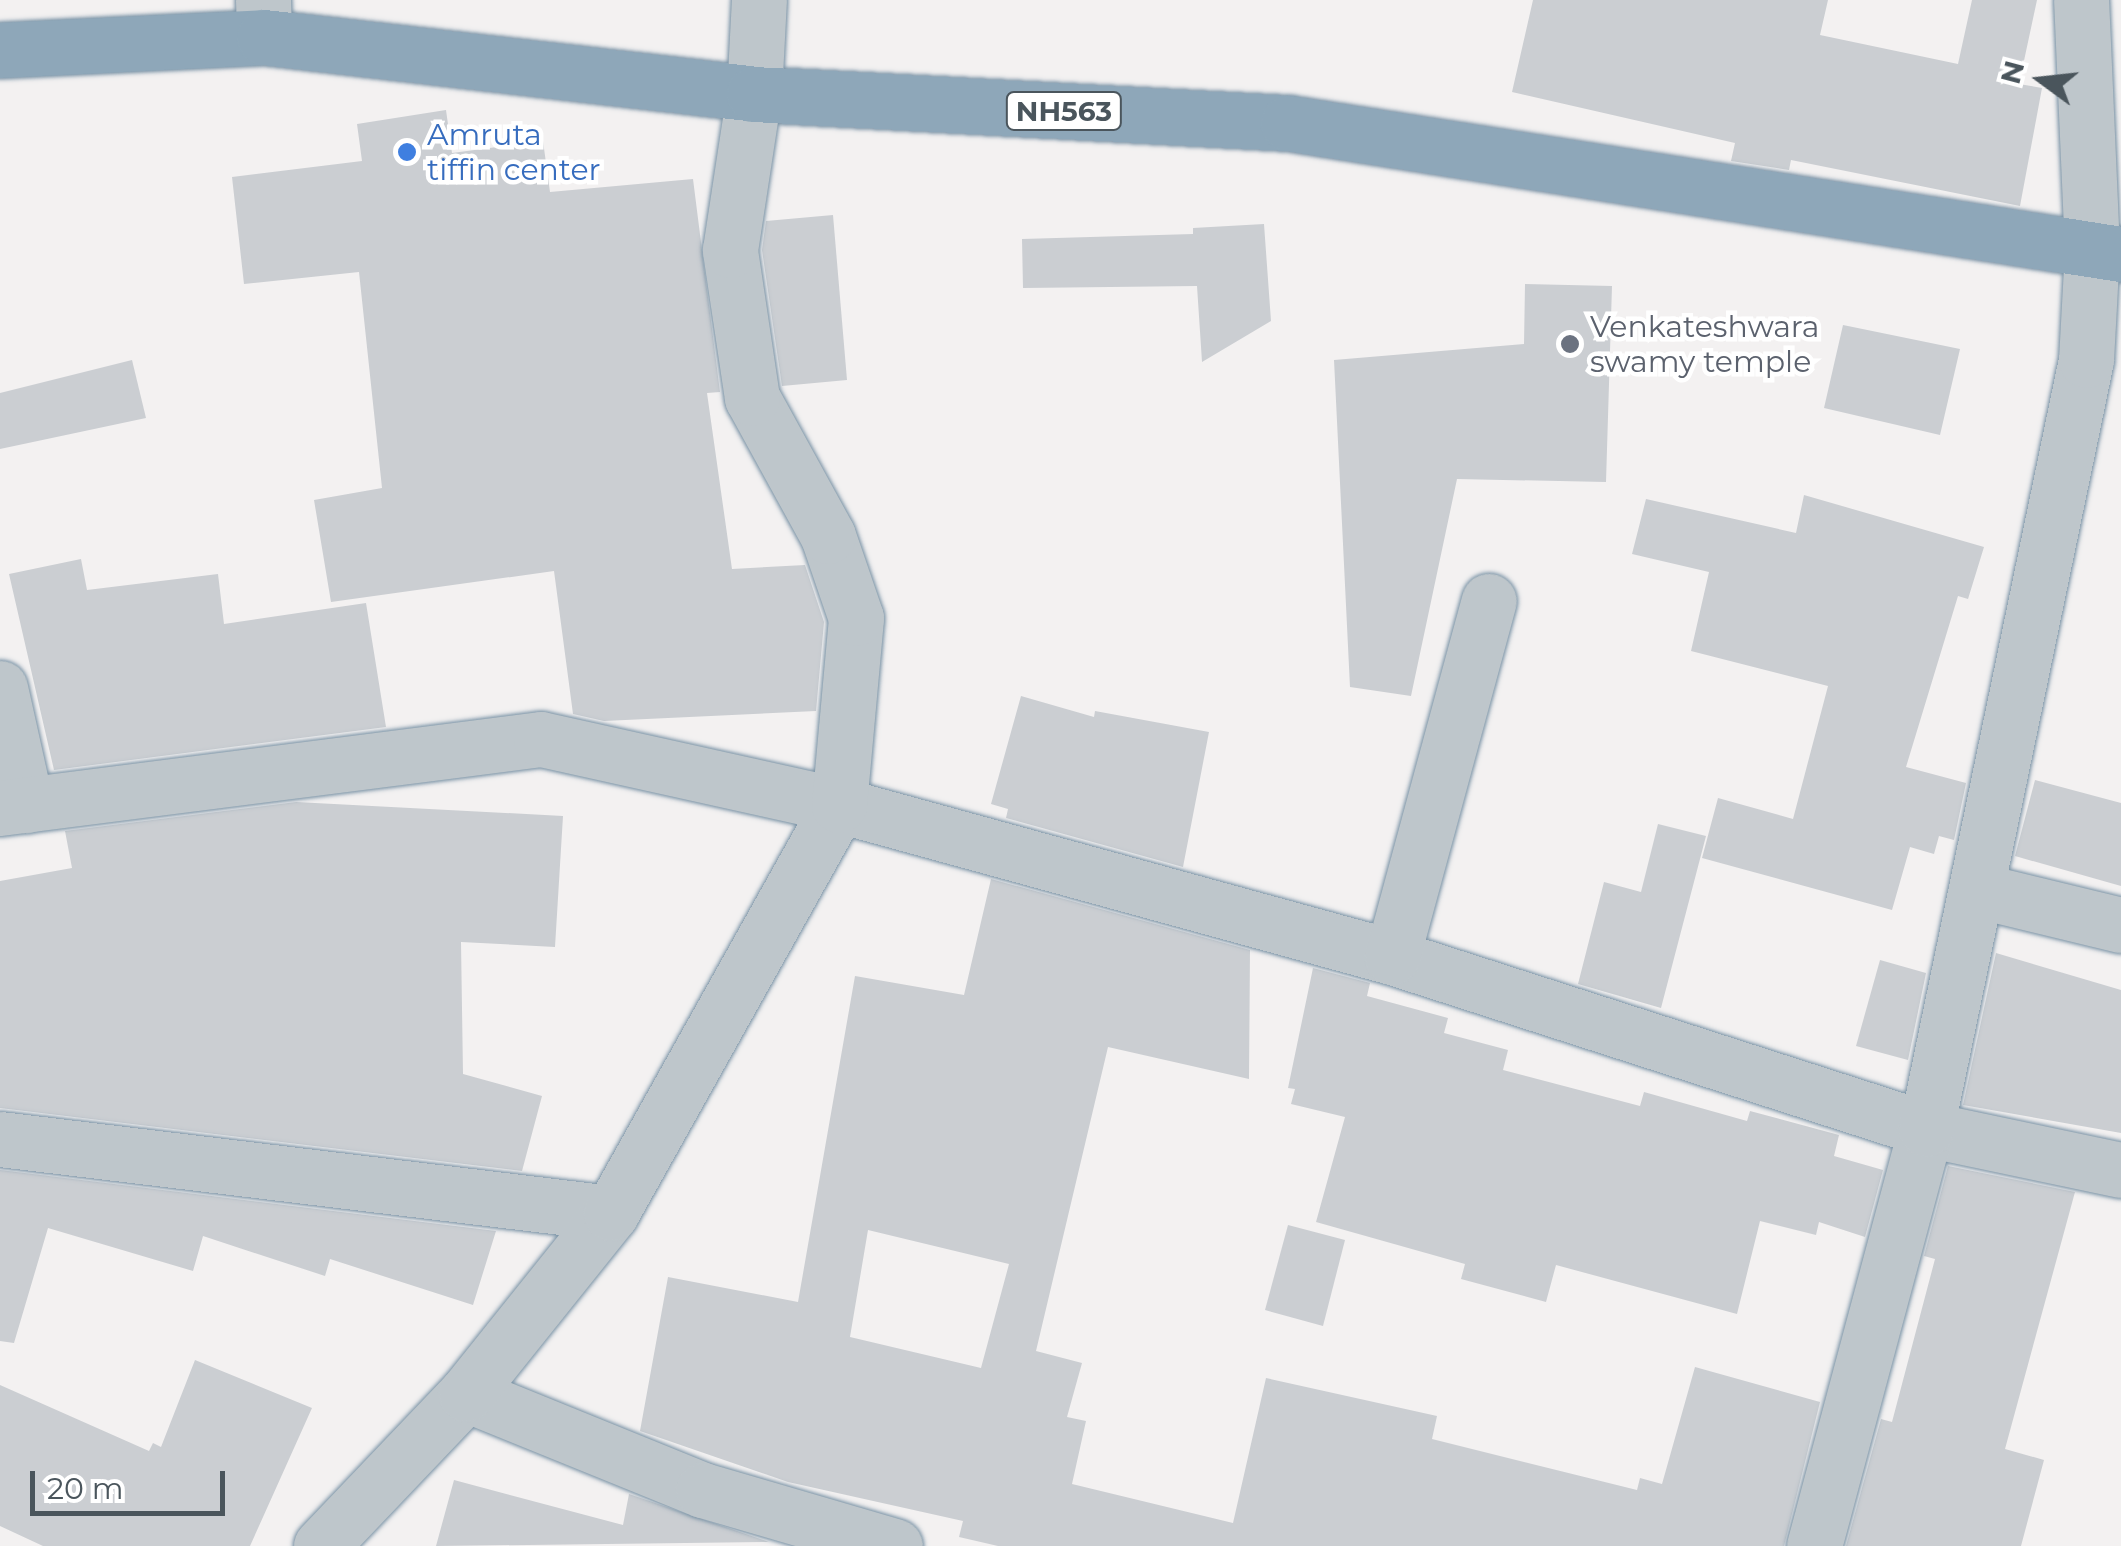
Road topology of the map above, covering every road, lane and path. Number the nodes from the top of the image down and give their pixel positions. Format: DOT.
graph roads {
  1 [pos="760,0"];
  2 [pos="2080,0"];
  3 [pos="264,18"];
  4 [pos="0,50"];
  5 [pos="754,94"];
  6 [pos="2106,252"];
  7 [pos="1490,601"];
  8 [pos="0,688"];
  9 [pos="840,804"];
  10 [pos="13,806"];
  11 [pos="1976,890"];
  12 [pos="2121,925"];
  13 [pos="1392,957"];
  14 [pos="1926,1129"];
  15 [pos="0,1138"];
  16 [pos="2121,1170"];
  17 [pos="611,1213"];
  18 [pos="466,1394"];
  19 [pos="321,1546"];
  20 [pos="895,1546"];
  21 [pos="1814,1546"];
  1 -- 5 [label="street"];
  2 -- 6 [label="street"];
  3 -- 4 [label="highway, NH563"];
  3 -- 5 [label="highway, NH563"];
  5 -- 6 [label="highway, NH563"];
  5 -- 9 [label="street"];
  6 -- 11 [label="street"];
  7 -- 13 [label="street"];
  8 -- 10 [label="street"];
  9 -- 10 [label="street"];
  9 -- 13 [label="street"];
  9 -- 17 [label="street"];
  11 -- 12 [label="street"];
  11 -- 14 [label="street"];
  13 -- 14 [label="street"];
  14 -- 16 [label="street"];
  14 -- 21 [label="street"];
  15 -- 17 [label="street"];
  17 -- 18 [label="street"];
  18 -- 19 [label="street"];
  18 -- 20 [label="street"];
}
